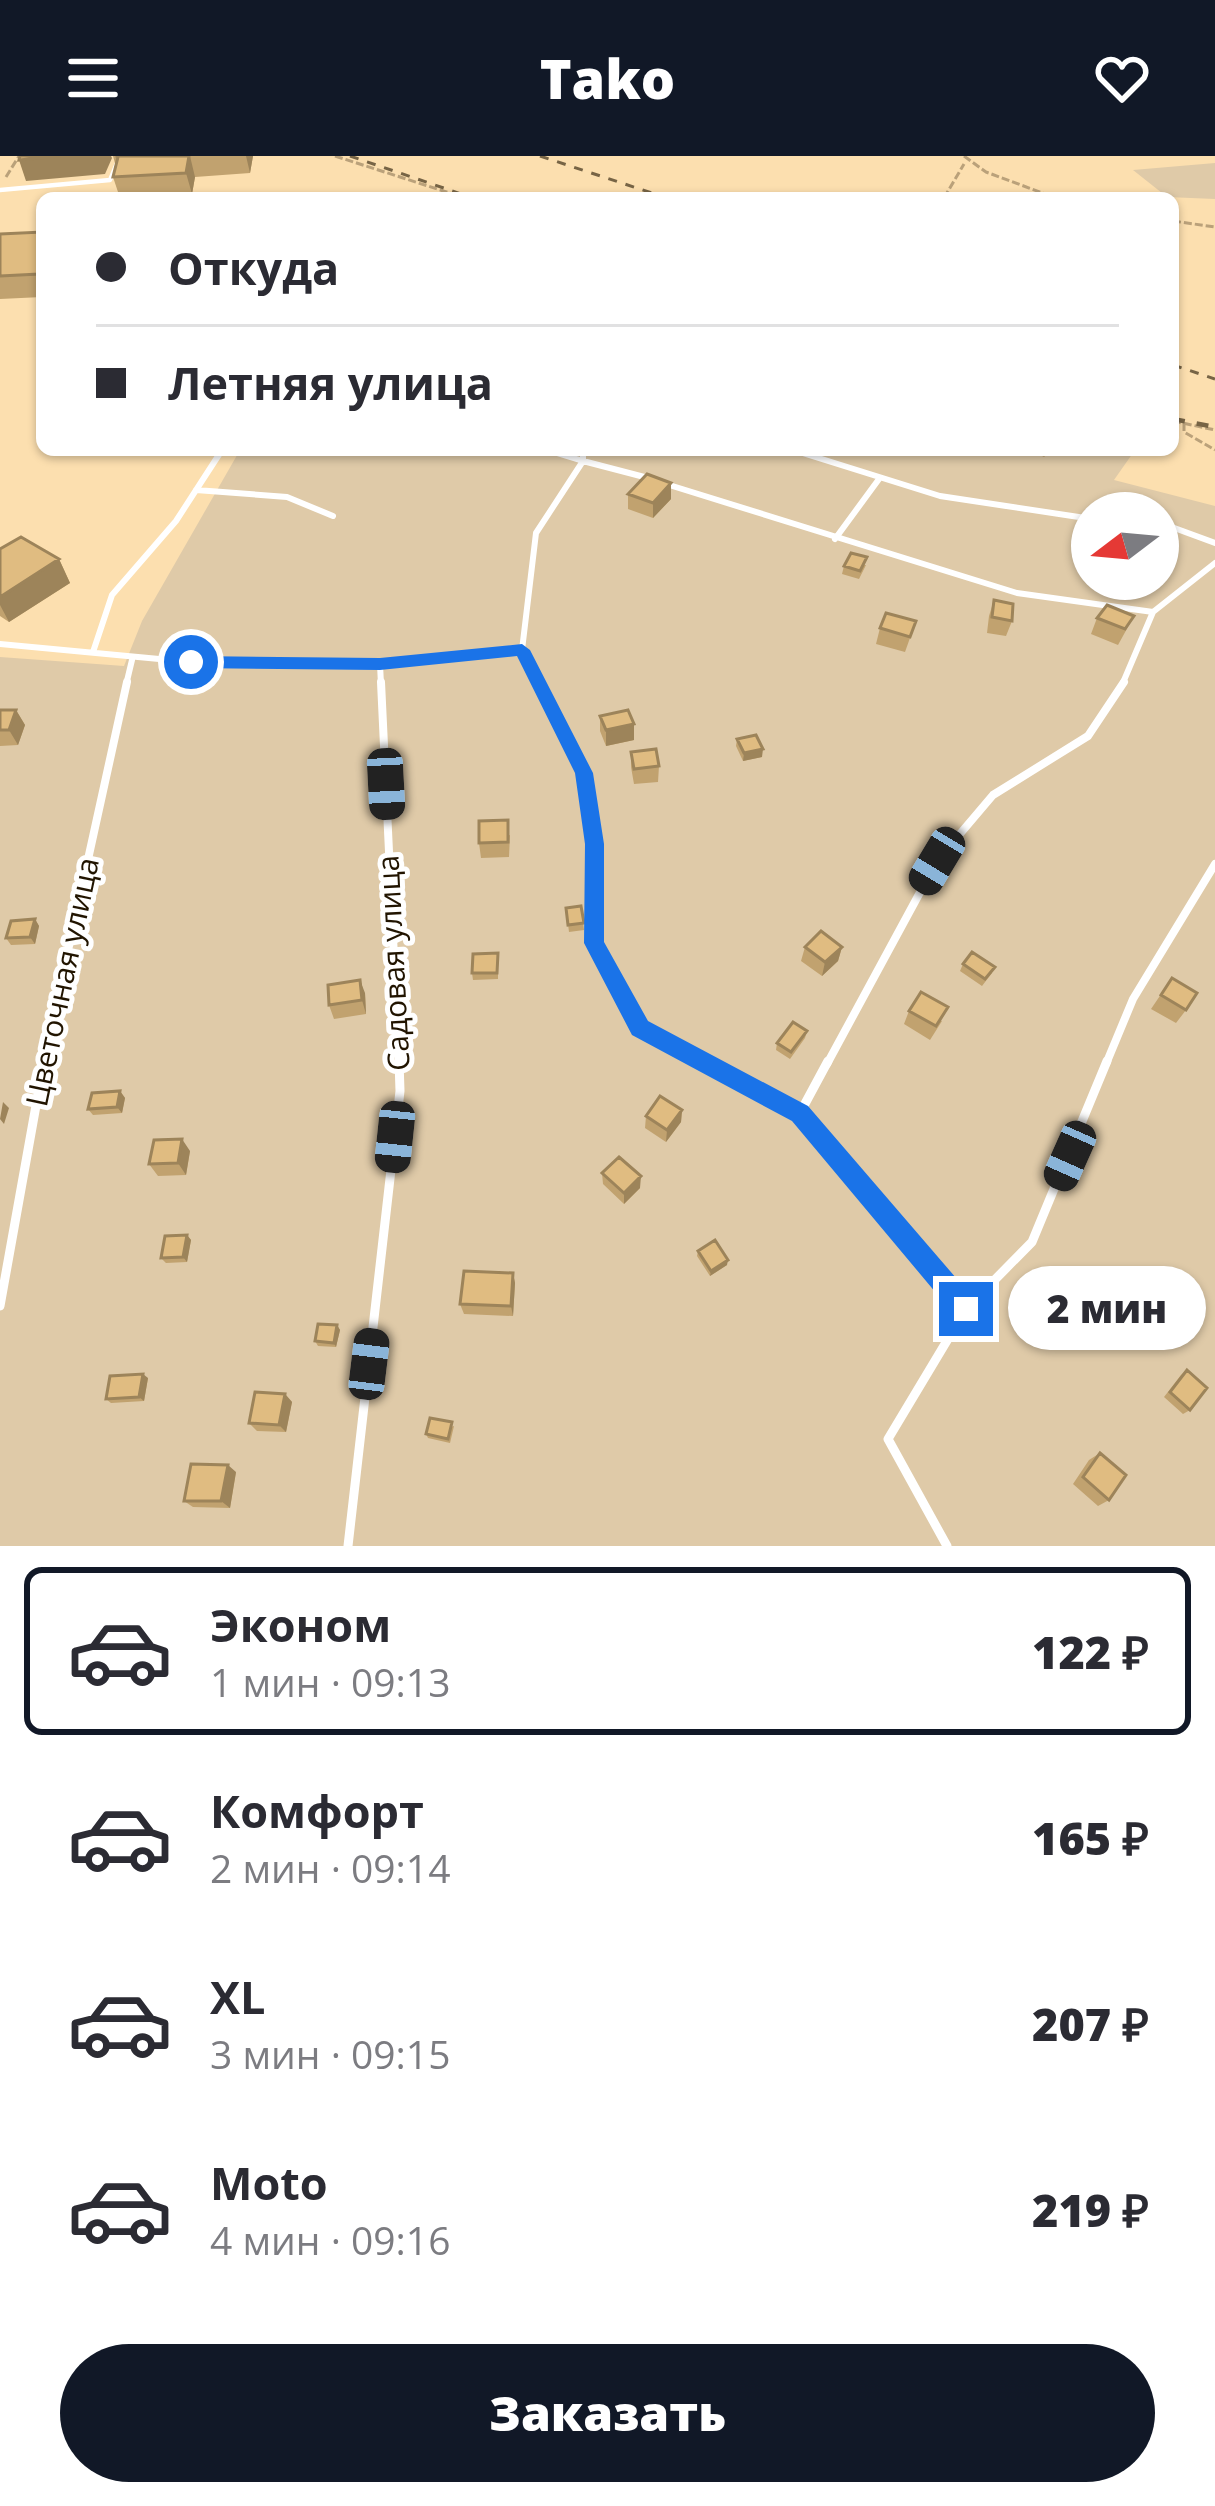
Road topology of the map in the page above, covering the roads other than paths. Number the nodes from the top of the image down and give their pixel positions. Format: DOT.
graph roads {
  1 [pos="120,156"];
  2 [pos="0,190"];
  3 [pos="219,456"];
  4 [pos="567,456"];
  5 [pos="583,456"];
  6 [pos="813,456"];
  7 [pos="583,461"];
  8 [pos="879,479"];
  9 [pos="196,490"];
  10 [pos="333,515"];
  11 [pos="1071,518"];
  12 [pos="1179,530"];
  13 [pos="835,539"];
  14 [pos="1215,543"];
  15 [pos="1215,563"];
  16 [pos="1153,612"];
  17 [pos="0,644"];
  18 [pos="522,650"];
  19 [pos="93,652"];
  20 [pos="132,660"];
  21 [pos="380,664"];
  22 [pos="1215,865"];
  23 [pos="800,1113"];
  24 [pos="0,1306"];
  25 [pos="966,1309"];
  26 [pos="348,1546"];
  27 [pos="947,1546"];
  1 -- 2 [label="lane"];
  3 -- 9 [label="lane"];
  4 -- 7 [label="lane"];
  5 -- 7 [label="lane"];
  6 -- 8 [label="lane"];
  7 -- 13 [label="lane"];
  7 -- 18 [label="lane"];
  8 -- 11 [label="lane"];
  8 -- 13 [label="lane"];
  9 -- 10 [label="lane"];
  9 -- 19 [label="lane"];
  12 -- 14 [label="lane"];
  13 -- 16 [label="lane"];
  15 -- 16 [label="lane"];
  16 -- 23 [label="lane"];
  17 -- 19 [label="lane"];
  18 -- 21 [label="lane"];
  18 -- 23 [label="lane"];
  19 -- 20 [label="lane"];
  20 -- 21 [label="lane"];
  20 -- 24 [label="lane, Цветочная улица"];
  21 -- 26 [label="lane, Садовая улица"];
  22 -- 25 [label="lane"];
  23 -- 25 [label="lane"];
  25 -- 27 [label="lane"];
}
